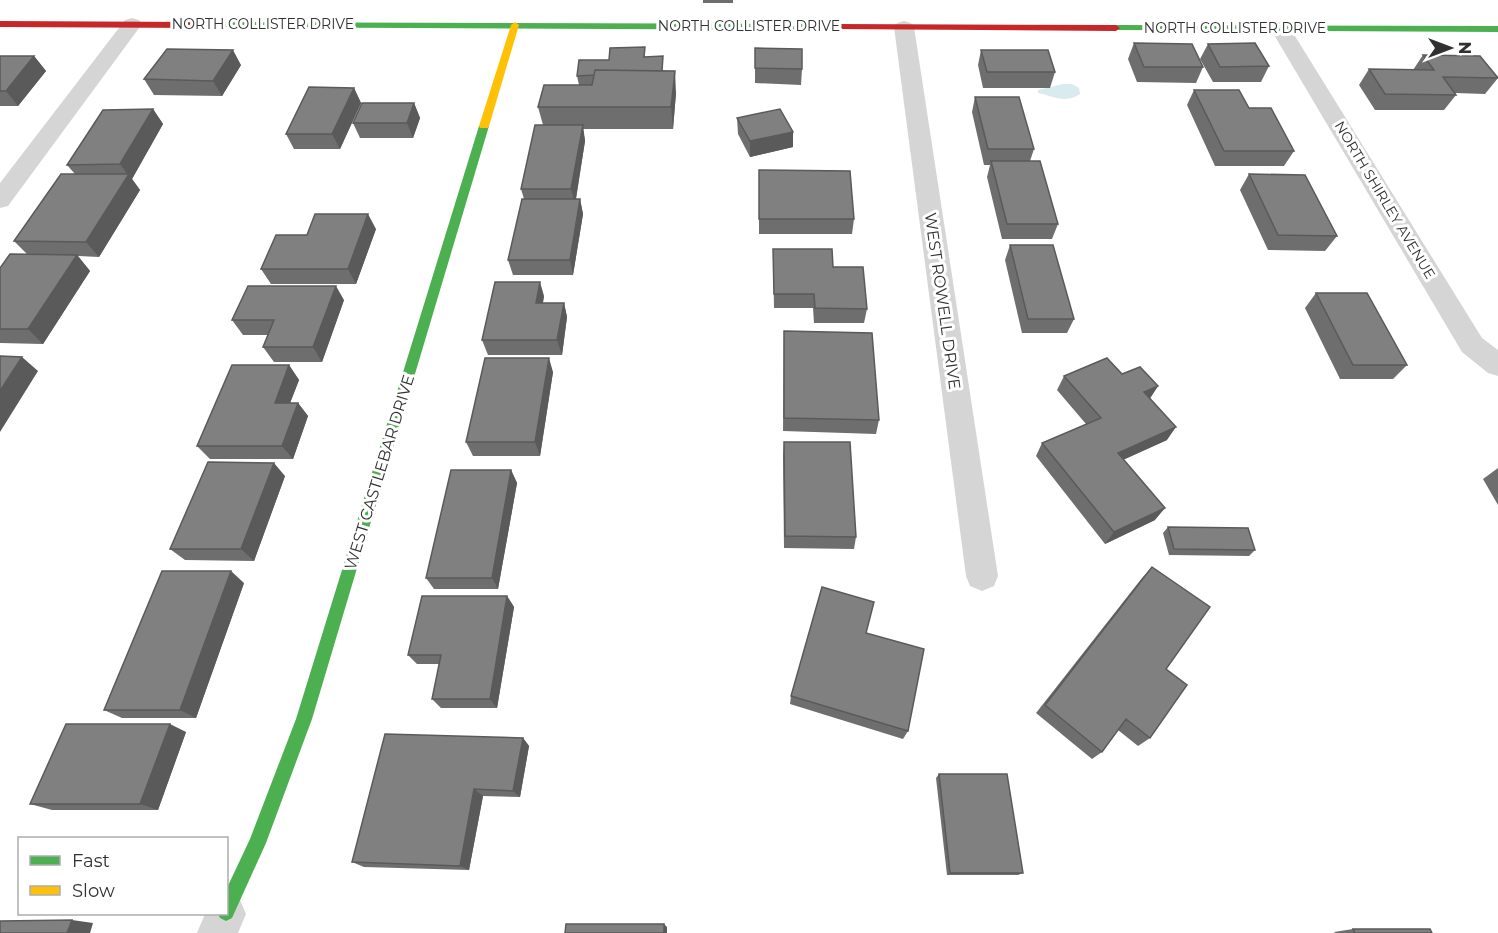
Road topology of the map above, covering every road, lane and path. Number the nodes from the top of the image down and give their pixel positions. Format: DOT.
graph roads {
  1 [pos="362,8"];
  2 [pos="0,24"];
  3 [pos="132,24"];
  4 [pos="354,24"];
  5 [pos="515,25"];
  6 [pos="904,27"];
  7 [pos="1280,28"];
  8 [pos="1498,28"];
  9 [pos="0,200"];
  10 [pos="1498,365"];
  11 [pos="982,576"];
  12 [pos="228,908"];
  13 [pos="225,915"];
  14 [pos="217,933"];
  1 -- 4 [label="street"];
  2 -- 3 [label="street, NORTH COLLISTER DRIVE"];
  3 -- 4 [label="street, NORTH COLLISTER DRIVE"];
  3 -- 9 [label="street"];
  4 -- 5 [label="street, NORTH COLLISTER DRIVE"];
  5 -- 6 [label="street, NORTH COLLISTER DRIVE"];
  5 -- 12 [label="street, WEST CASTLEBAR DRIVE"];
  6 -- 7 [label="street, NORTH COLLISTER DRIVE"];
  6 -- 11 [label="street, WEST ROWELL DRIVE"];
  7 -- 8 [label="street, NORTH COLLISTER DRIVE"];
  7 -- 10 [label="street, NORTH SHIRLEY AVENUE"];
  13 -- 14 [label="street, WEST CASTLEBAR DRIVE"];
}
